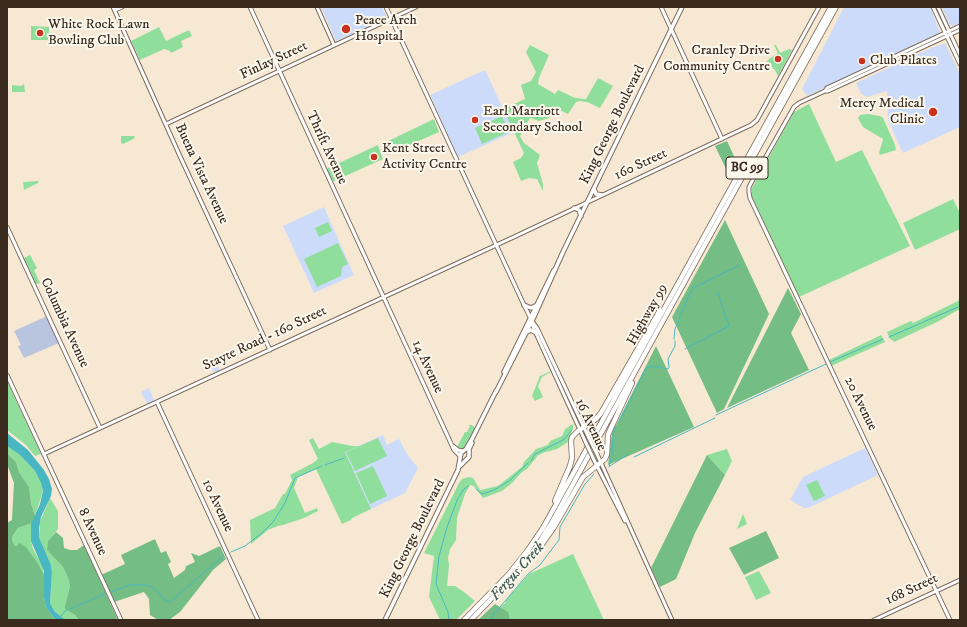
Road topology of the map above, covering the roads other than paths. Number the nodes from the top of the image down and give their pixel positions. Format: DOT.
graph roads {
  1 [pos="122,7"];
  2 [pos="250,7"];
  3 [pos="317,7"];
  4 [pos="386,7"];
  5 [pos="416,7"];
  6 [pos="661,7"];
  7 [pos="682,7"];
  8 [pos="819,7"];
  9 [pos="831,7"];
  10 [pos="836,7"];
  11 [pos="934,7"];
  12 [pos="938,7"];
  13 [pos="114,9"];
  14 [pos="392,18"];
  15 [pos="960,26"];
  16 [pos="671,29"];
  17 [pos="960,30"];
  18 [pos="948,33"];
  19 [pos="334,45"];
  20 [pos="960,55"];
  21 [pos="960,64"];
  22 [pos="278,71"];
  23 [pos="166,124"];
  24 [pos="722,139"];
  25 [pos="594,189"];
  26 [pos="602,195"];
  27 [pos="588,202"];
  28 [pos="574,208"];
  29 [pos="581,216"];
  30 [pos="7,227"];
  31 [pos="496,245"];
  32 [pos="563,252"];
  33 [pos="691,260"];
  34 [pos="383,297"];
  35 [pos="524,305"];
  36 [pos="535,306"];
  37 [pos="531,319"];
  38 [pos="659,330"];
  39 [pos="527,332"];
  40 [pos="536,333"];
  41 [pos="270,350"];
  42 [pos="545,353"];
  43 [pos="550,356"];
  44 [pos="7,375"];
  45 [pos="559,384"];
  46 [pos="566,391"];
  47 [pos="496,392"];
  48 [pos="157,402"];
  49 [pos="478,427"];
  50 [pos="100,428"];
  51 [pos="582,428"];
  52 [pos="452,445"];
  53 [pos="464,451"];
  54 [pos="44,454"];
  55 [pos="469,454"];
  56 [pos="460,457"];
  57 [pos="466,460"];
  58 [pos="599,465"];
  59 [pos="460,467"];
  60 [pos="532,545"];
  61 [pos="960,580"];
  62 [pos="936,591"];
  63 [pos="491,599"];
  64 [pos="121,620"];
  65 [pos="258,620"];
  66 [pos="386,620"];
  67 [pos="464,620"];
  68 [pos="471,620"];
  69 [pos="672,620"];
  70 [pos="874,620"];
  71 [pos="950,620"];
  1 -- 13 [label="street"];
  2 -- 22 [label="street, Thrift Avenue"];
  3 -- 19 [label="street"];
  4 -- 14 [label="street, 16 Avenue"];
  5 -- 14 [label="street, Finlay Street"];
  6 -- 16 [label="street"];
  7 -- 16 [label="main road, King George Boulevard"];
  8 -- 24 [label="street, 160 Street"];
  9 -- 33 [label="highway, Highway 99 / BC 99"];
  10 -- 38 [label="highway, Highway 99 / BC 99"];
  11 -- 18 [label="street"];
  12 -- 18 [label="street"];
  13 -- 23 [label="street, Buena Vista Avenue"];
  14 -- 19 [label="street, Finlay Street"];
  14 -- 31 [label="street, 16 Avenue"];
  15 -- 18 [label="street"];
  16 -- 24 [label="street"];
  16 -- 25 [label="main road, King George Boulevard"];
  17 -- 18 [label="street"];
  18 -- 20 [label="street"];
  18 -- 21 [label="street"];
  18 -- 62 [label="street, 20 Avenue"];
  19 -- 22 [label="street, Finlay Street"];
  22 -- 23 [label="street, Finlay Street"];
  22 -- 34 [label="street, Thrift Avenue"];
  23 -- 41 [label="street, Buena Vista Avenue"];
  24 -- 26 [label="street, 160 Street"];
  25 -- 26 [label="main road"];
  25 -- 27 [label="main road, King George Boulevard"];
  26 -- 27 [label="street, 160 Street"];
  27 -- 28 [label="street, 160 Street"];
  27 -- 29 [label="main road, King George Boulevard"];
  28 -- 29 [label="main road"];
  28 -- 31 [label="street, 160 Street"];
  29 -- 32 [label="main road, King George Boulevard"];
  30 -- 50 [label="street, Columbia Avenue"];
  31 -- 34 [label="street, Stayte Road - 160 Street"];
  31 -- 35 [label="street, 16 Avenue"];
  32 -- 36 [label="main road, King George Boulevard"];
  32 -- 37 [label="main road, King George Boulevard"];
  33 -- 51 [label="highway"];
  33 -- 60 [label="highway, Highway 99 / BC 99"];
  34 -- 41 [label="street, Stayte Road - 160 Street"];
  34 -- 52 [label="street, 14 Avenue"];
  35 -- 36 [label="main road"];
  35 -- 37 [label="street, 16 Avenue"];
  36 -- 37 [label="main road, King George Boulevard"];
  37 -- 39 [label="main road, King George Boulevard"];
  37 -- 40 [label="street, 16 Avenue"];
  37 -- 43 [label="street, 16 Avenue"];
  37 -- 47 [label="main road, King George Boulevard"];
  38 -- 58 [label="highway"];
  38 -- 63 [label="highway, Highway 99 / BC 99"];
  39 -- 40 [label="main road"];
  39 -- 47 [label="main road, King George Boulevard"];
  40 -- 42 [label="street, 16 Avenue"];
  41 -- 48 [label="street, Stayte Road - 160 Street"];
  42 -- 43 [label="street"];
  42 -- 45 [label="street, 16 Avenue"];
  43 -- 46 [label="street, 16 Avenue"];
  44 -- 54 [label="street, 8 Avenue"];
  45 -- 46 [label="street"];
  45 -- 51 [label="street, 16 Avenue"];
  46 -- 51 [label="street, 16 Avenue"];
  47 -- 49 [label="main road, King George Boulevard"];
  48 -- 50 [label="street, Stayte Road - 160 Street"];
  48 -- 65 [label="street, 10 Avenue"];
  49 -- 53 [label="main road, King George Boulevard"];
  49 -- 55 [label="main road, King George Boulevard"];
  50 -- 54 [label="street, Stayte Road - 160 Street"];
  51 -- 58 [label="street, 16 Avenue, bridge"];
  51 -- 58 [label="street, 16 Avenue, bridge"];
  51 -- 60 [label="highway"];
  52 -- 53 [label="street"];
  52 -- 56 [label="street, 14 Avenue"];
  53 -- 55 [label="main road"];
  53 -- 56 [label="main road, King George Boulevard"];
  54 -- 64 [label="street, 8 Avenue"];
  55 -- 57 [label="main road, King George Boulevard"];
  56 -- 57 [label="main road"];
  56 -- 59 [label="main road, King George Boulevard"];
  57 -- 59 [label="main road, King George Boulevard"];
  58 -- 63 [label="highway"];
  58 -- 69 [label="street, 16 Avenue"];
  59 -- 66 [label="main road, King George Boulevard"];
  60 -- 67 [label="highway, Highway 99 / BC 99"];
  61 -- 62 [label="street, 168 Street"];
  62 -- 70 [label="street, 168 Street"];
  62 -- 71 [label="street, 20 Avenue"];
  63 -- 68 [label="highway, Highway 99 / BC 99"];
}
